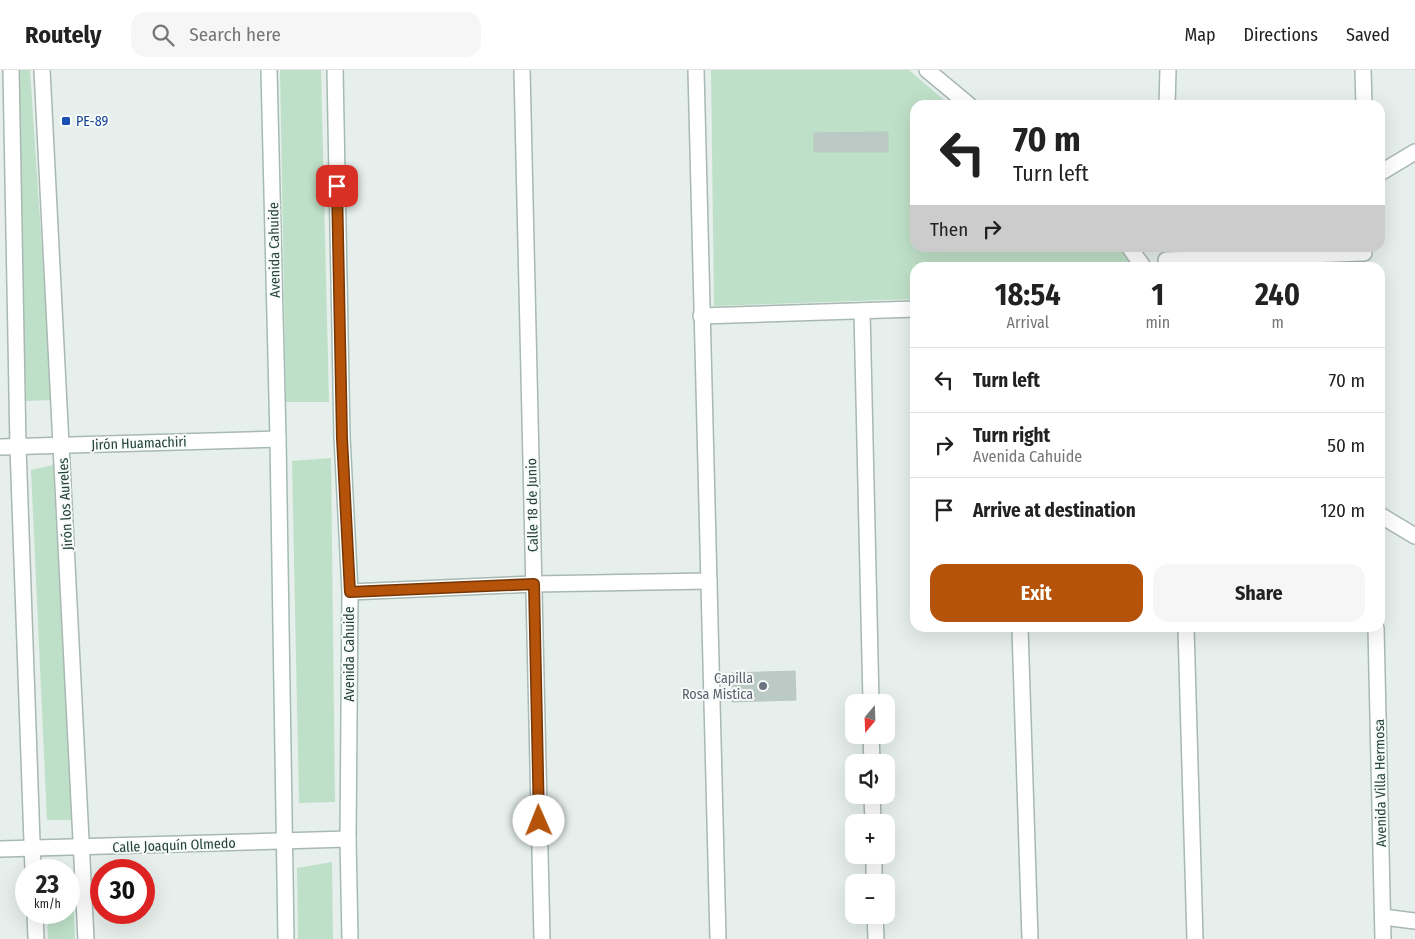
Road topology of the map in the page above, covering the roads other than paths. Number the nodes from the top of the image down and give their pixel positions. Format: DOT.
graph roads {
  1 [pos="11,70"];
  2 [pos="42,70"];
  3 [pos="269,70"];
  4 [pos="335,70"];
  5 [pos="522,70"];
  6 [pos="696,70"];
  7 [pos="927,70"];
  8 [pos="1168,70"];
  9 [pos="1364,70"];
  10 [pos="963,100"];
  11 [pos="1167,100"];
  12 [pos="1364,100"];
  13 [pos="1415,152"];
  14 [pos="1385,171"];
  15 [pos="1364,256"];
  16 [pos="1166,258"];
  17 [pos="910,309"];
  18 [pos="862,311"];
  19 [pos="701,316"];
  20 [pos="278,439"];
  21 [pos="18,446"];
  22 [pos="62,446"];
  23 [pos="0,447"];
  24 [pos="1385,518"];
  25 [pos="1415,536"];
  26 [pos="710,581"];
  27 [pos="534,584"];
  28 [pos="350,592"];
  29 [pos="1020,632"];
  30 [pos="1186,632"];
  31 [pos="1376,632"];
  32 [pos="870,694"];
  33 [pos="348,839"];
  34 [pos="284,842"];
  35 [pos="32,848"];
  36 [pos="83,848"];
  37 [pos="0,849"];
  38 [pos="32,859"];
  39 [pos="1383,917"];
  40 [pos="1415,921"];
  41 [pos="35,924"];
  42 [pos="875,924"];
  43 [pos="36,939"];
  44 [pos="86,939"];
  45 [pos="286,939"];
  46 [pos="350,939"];
  47 [pos="542,939"];
  48 [pos="718,939"];
  49 [pos="876,939"];
  50 [pos="1030,939"];
  51 [pos="1195,939"];
  52 [pos="1383,939"];
  1 -- 21 [label="street"];
  2 -- 22 [label="street, Jirón los Aureles"];
  3 -- 20 [label="street, Avenida Cahuide"];
  4 -- 28 [label="street, Avenida Cahuide"];
  5 -- 27 [label="street, Calle 18 de Junio"];
  6 -- 19 [label="street"];
  7 -- 10 [label="street"];
  8 -- 11 [label="street"];
  9 -- 12 [label="street"];
  13 -- 14 [label="street"];
  15 -- 16 [label="street"];
  17 -- 18 [label="street"];
  18 -- 19 [label="street"];
  18 -- 32 [label="street"];
  19 -- 26 [label="street"];
  20 -- 22 [label="street, Jirón Huamachiri"];
  20 -- 34 [label="street, Avenida Cahuide"];
  21 -- 22 [label="street, Jirón Huamachiri"];
  21 -- 23 [label="street, Jirón Huamachiri"];
  21 -- 35 [label="street"];
  22 -- 36 [label="street, Jirón los Aureles"];
  24 -- 25 [label="street"];
  26 -- 27 [label="street"];
  26 -- 48 [label="street"];
  27 -- 28 [label="street"];
  27 -- 47 [label="street, Calle 18 de Junio"];
  28 -- 33 [label="street, Avenida Cahuide"];
  29 -- 50 [label="street"];
  30 -- 51 [label="street"];
  31 -- 39 [label="street, Avenida Villa Hermosa"];
  33 -- 34 [label="street, Calle Joaquín Olmedo"];
  33 -- 46 [label="street, Avenida Cahuide"];
  34 -- 36 [label="street, Calle Joaquín Olmedo"];
  34 -- 45 [label="street, Avenida Cahuide"];
  35 -- 36 [label="street, Calle Joaquín Olmedo"];
  35 -- 37 [label="street, Calle Joaquín Olmedo"];
  35 -- 38 [label="street"];
  36 -- 44 [label="street, Jirón los Aureles"];
  39 -- 40 [label="street"];
  39 -- 52 [label="street, Avenida Villa Hermosa"];
  41 -- 43 [label="street"];
  42 -- 49 [label="street"];
}
